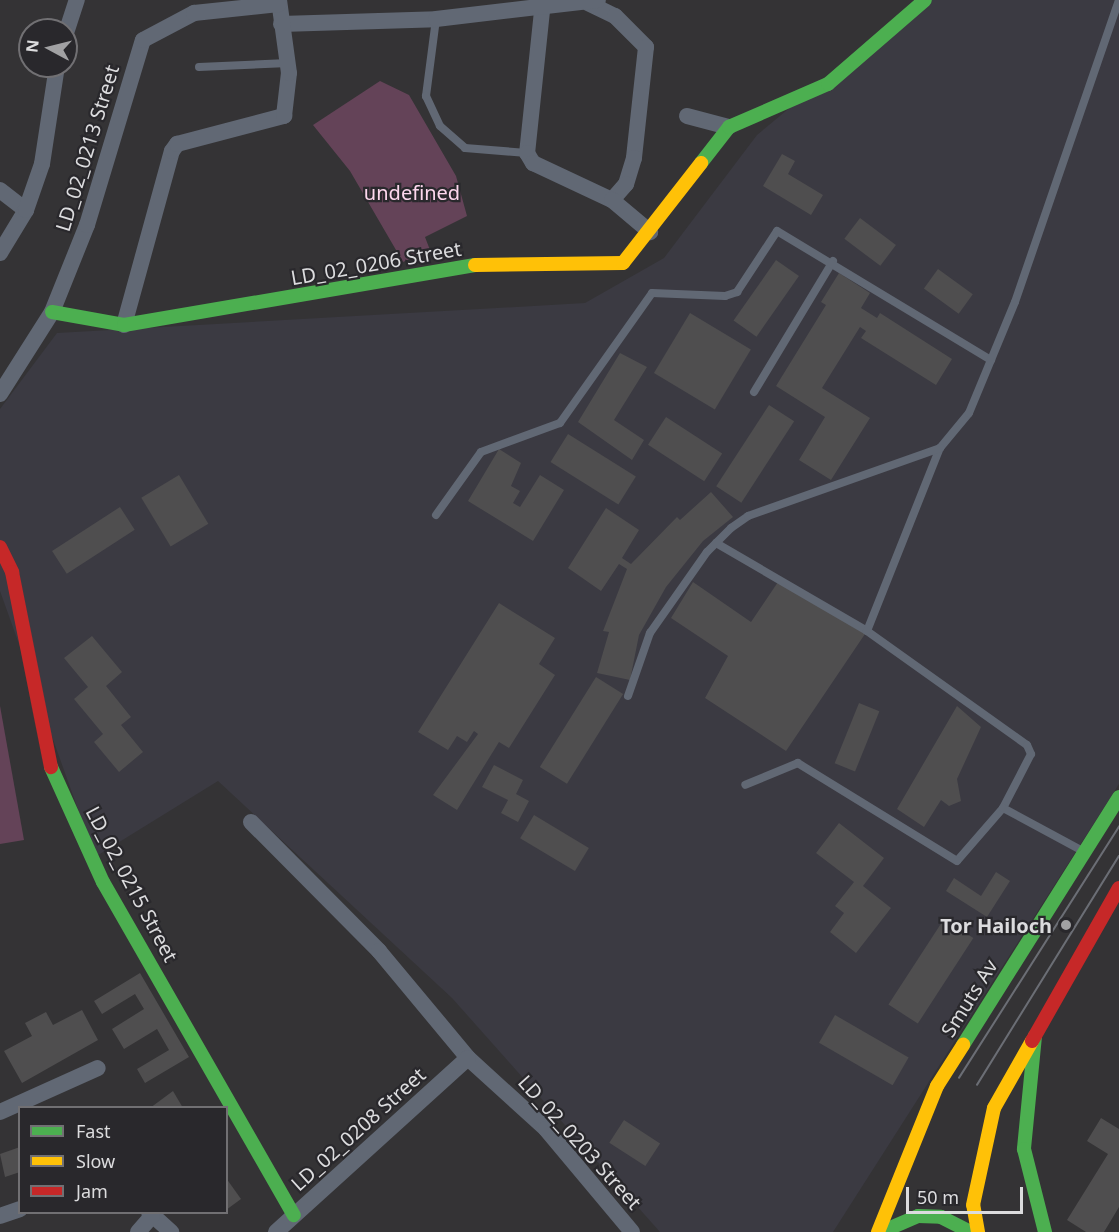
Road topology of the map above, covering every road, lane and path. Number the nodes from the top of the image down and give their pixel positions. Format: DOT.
graph roads {
  1 [pos="77,0"];
  2 [pos="925,0"];
  3 [pos="1119,0"];
  4 [pos="279,2"];
  5 [pos="593,2"];
  6 [pos="542,11"];
  7 [pos="71,18"];
  8 [pos="436,19"];
  9 [pos="281,24"];
  10 [pos="288,63"];
  11 [pos="199,67"];
  12 [pos="56,78"];
  13 [pos="687,116"];
  14 [pos="729,128"];
  15 [pos="527,153"];
  16 [pos="0,190"];
  17 [pos="612,200"];
  18 [pos="26,210"];
  19 [pos="650,232"];
  20 [pos="0,253"];
  21 [pos="833,261"];
  22 [pos="52,312"];
  23 [pos="124,325"];
  24 [pos="991,360"];
  25 [pos="754,392"];
  26 [pos="0,394"];
  27 [pos="940,448"];
  28 [pos="436,515"];
  29 [pos="716,543"];
  30 [pos="0,548"];
  31 [pos="867,631"];
  32 [pos="628,696"];
  33 [pos="745,785"];
  34 [pos="1119,797"];
  35 [pos="1003,808"];
  36 [pos="251,822"];
  37 [pos="1084,852"];
  38 [pos="1119,888"];
  39 [pos="1036,1026"];
  40 [pos="468,1058"];
  41 [pos="98,1068"];
  42 [pos="0,1112"];
  43 [pos="18,1210"];
  44 [pos="151,1214"];
  45 [pos="294,1215"];
  46 [pos="0,1216"];
  47 [pos="138,1232"];
  48 [pos="171,1232"];
  49 [pos="276,1232"];
  50 [pos="632,1232"];
  51 [pos="879,1232"];
  52 [pos="970,1232"];
  53 [pos="978,1232"];
  54 [pos="1045,1232"];
  1 -- 7 [label="street"];
  2 -- 14 [label="street, LD_02_0206 Street"];
  3 -- 24 [label="lane"];
  4 -- 9 [label="street"];
  4 -- 22 [label="street, LD_02_0213 Street"];
  5 -- 6 [label="street"];
  5 -- 17 [label="street"];
  6 -- 8 [label="street"];
  6 -- 15 [label="street"];
  8 -- 9 [label="street"];
  8 -- 15 [label="lane"];
  9 -- 10 [label="street"];
  10 -- 11 [label="lane"];
  10 -- 23 [label="street"];
  12 -- 18 [label="street"];
  13 -- 14 [label="street"];
  14 -- 19 [label="street, LD_02_0206 Street"];
  15 -- 17 [label="street"];
  16 -- 18 [label="street"];
  17 -- 19 [label="street"];
  18 -- 20 [label="street"];
  19 -- 23 [label="street, LD_02_0206 Street"];
  21 -- 24 [label="lane"];
  21 -- 25 [label="lane"];
  21 -- 28 [label="lane"];
  22 -- 23 [label="street"];
  22 -- 26 [label="street, LD_02_0213 Street"];
  24 -- 27 [label="lane"];
  27 -- 29 [label="lane"];
  27 -- 31 [label="lane"];
  29 -- 31 [label="lane"];
  29 -- 32 [label="lane"];
  30 -- 45 [label="street, LD_02_0215 Street"];
  31 -- 35 [label="lane"];
  33 -- 35 [label="lane"];
  34 -- 37 [label="street, Smuts Av"];
  35 -- 37 [label="lane"];
  36 -- 40 [label="street, LD_02_0203 Street"];
  37 -- 51 [label="street, Smuts Av"];
  38 -- 39 [label="street"];
  39 -- 53 [label="street"];
  39 -- 54 [label="street"];
  40 -- 45 [label="street, LD_02_0208 Street"];
  40 -- 50 [label="street, LD_02_0203 Street"];
  41 -- 42 [label="street"];
  43 -- 46 [label="street"];
  44 -- 47 [label="street"];
  44 -- 48 [label="street"];
  45 -- 49 [label="street, LD_02_0208 Street"];
  51 -- 52 [label="street"];
}
